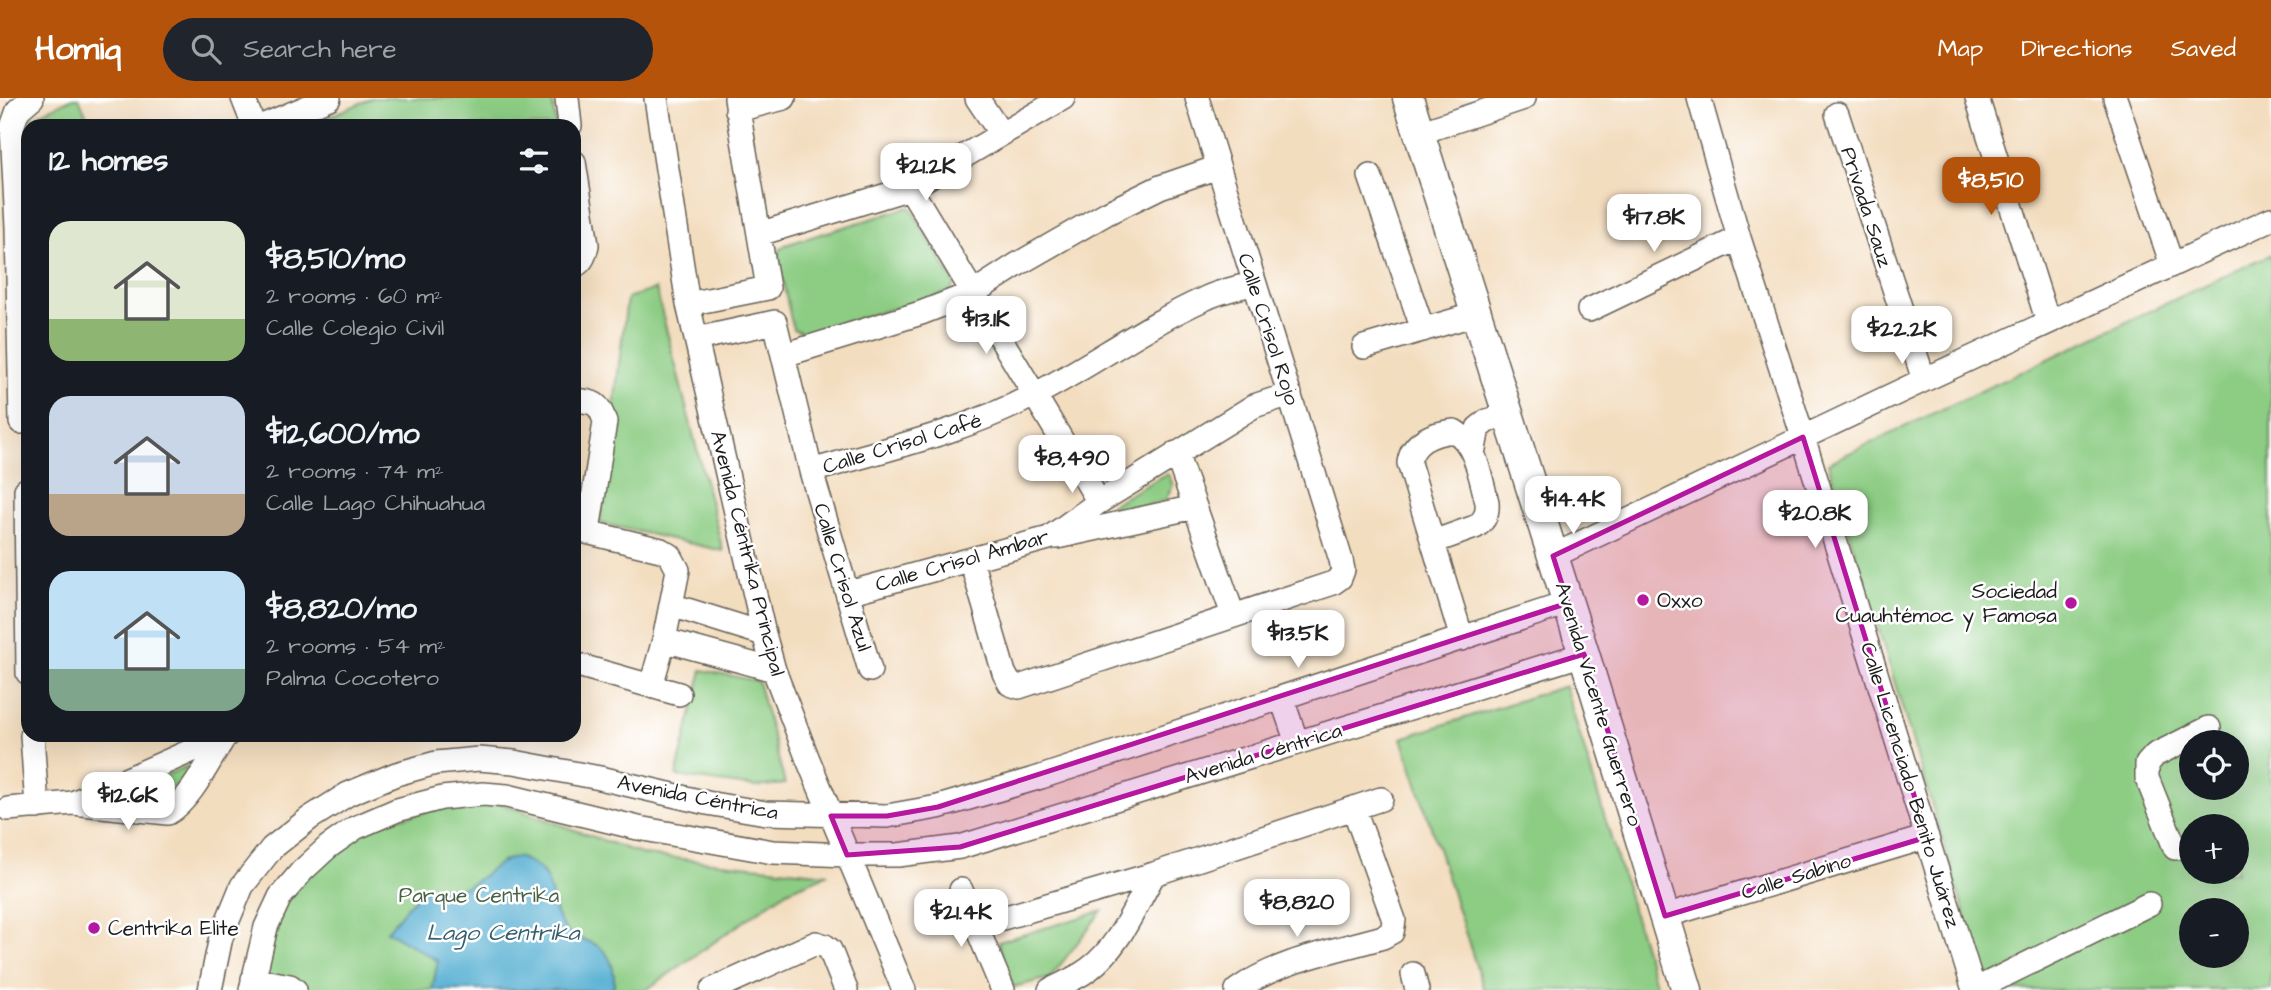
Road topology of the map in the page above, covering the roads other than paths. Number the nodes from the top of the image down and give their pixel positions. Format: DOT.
graph roads {
  1 [pos="243,98"];
  2 [pos="329,98"];
  3 [pos="567,98"];
  4 [pos="656,98"];
  5 [pos="784,98"];
  6 [pos="977,98"];
  7 [pos="1062,98"];
  8 [pos="1197,98"];
  9 [pos="1408,98"];
  10 [pos="1524,98"];
  11 [pos="1699,98"];
  12 [pos="1977,98"];
  13 [pos="2115,98"];
  14 [pos="25,104"];
  15 [pos="736,104"];
  16 [pos="1837,114"];
  17 [pos="251,119"];
  18 [pos="279,119"];
  19 [pos="569,119"];
  20 [pos="1419,133"];
  21 [pos="1001,134"];
  22 [pos="1218,167"];
  23 [pos="1370,177"];
  24 [pos="910,188"];
  25 [pos="21,207"];
  26 [pos="581,207"];
  27 [pos="2271,219"];
  28 [pos="759,234"];
  29 [pos="1739,238"];
  30 [pos="581,261"];
  31 [pos="2172,265"];
  32 [pos="1254,283"];
  33 [pos="973,293"];
  34 [pos="688,304"];
  35 [pos="1589,310"];
  36 [pos="1476,314"];
  37 [pos="2048,322"];
  38 [pos="1423,330"];
  39 [pos="696,339"];
  40 [pos="1364,347"];
  41 [pos="784,355"];
  42 [pos="1924,380"];
  43 [pos="1290,394"];
  44 [pos="1034,395"];
  45 [pos="581,401"];
  46 [pos="1508,414"];
  47 [pos="1803,437"];
  48 [pos="1176,453"];
  49 [pos="1472,454"];
  50 [pos="811,471"];
  51 [pos="1099,502"];
  52 [pos="1195,507"];
  53 [pos="581,530"];
  54 [pos="1049,538"];
  55 [pos="1433,542"];
  56 [pos="1553,556"];
  57 [pos="971,560"];
  58 [pos="848,593"];
  59 [pos="1568,603"];
  60 [pos="671,605"];
  61 [pos="1233,615"];
  62 [pos="764,634"];
  63 [pos="1462,639"];
  64 [pos="664,640"];
  65 [pos="1584,654"];
  66 [pos="581,666"];
  67 [pos="774,670"];
  68 [pos="870,670"];
  69 [pos="651,686"];
  70 [pos="679,694"];
  71 [pos="1282,699"];
  72 [pos="2209,728"];
  73 [pos="32,742"];
  74 [pos="212,742"];
  75 [pos="222,742"];
  76 [pos="1297,743"];
  77 [pos="1381,799"];
  78 [pos="73,803"];
  79 [pos="37,807"];
  80 [pos="8,809"];
  81 [pos="1354,809"];
  82 [pos="831,816"];
  83 [pos="1927,837"];
  84 [pos="2175,848"];
  85 [pos="847,855"];
  86 [pos="1154,874"];
  87 [pos="961,890"];
  88 [pos="2149,904"];
  89 [pos="1665,916"];
  90 [pos="975,926"];
  91 [pos="252,985"];
  92 [pos="900,989"];
  93 [pos="210,990"];
  94 [pos="295,990"];
  95 [pos="712,990"];
  96 [pos="846,990"];
  97 [pos="1003,990"];
  98 [pos="1050,990"];
  99 [pos="1237,990"];
  100 [pos="1687,990"];
  101 [pos="1974,990"];
  1 -- 17 [label="street"];
  2 -- 18 [label="street"];
  3 -- 19 [label="street"];
  4 -- 34 [label="street, Avenida Céntrika Principal"];
  5 -- 15 [label="street"];
  6 -- 21 [label="street"];
  7 -- 21 [label="street"];
  8 -- 22 [label="street, Calle Crisol Rojo"];
  9 -- 20 [label="main road, Avenida Vicente Guerrero"];
  10 -- 20 [label="street"];
  11 -- 29 [label="street, Calle Licenciado Benito Juárez"];
  12 -- 37 [label="street"];
  13 -- 31 [label="street"];
  14 -- 25 [label="street"];
  15 -- 28 [label="street"];
  16 -- 42 [label="street, Privada Sauz"];
  20 -- 36 [label="main road, Avenida Vicente Guerrero"];
  21 -- 24 [label="street"];
  22 -- 32 [label="street, Calle Crisol Rojo"];
  22 -- 33 [label="street"];
  23 -- 38 [label="street"];
  24 -- 28 [label="street"];
  24 -- 33 [label="street"];
  26 -- 30 [label="street"];
  27 -- 31 [label="street"];
  28 -- 34 [label="street"];
  29 -- 35 [label="street"];
  29 -- 47 [label="street, Calle Licenciado Benito Juárez"];
  31 -- 37 [label="street"];
  32 -- 43 [label="street, Calle Crisol Rojo"];
  32 -- 44 [label="street, Calle Crisol Café"];
  33 -- 41 [label="street"];
  33 -- 44 [label="street"];
  34 -- 39 [label="street, Avenida Céntrika Principal"];
  36 -- 38 [label="street"];
  36 -- 46 [label="main road, Avenida Vicente Guerrero"];
  37 -- 42 [label="street"];
  38 -- 40 [label="street"];
  39 -- 41 [label="street, Calle Crisol Azul"];
  39 -- 62 [label="street, Avenida Céntrika Principal"];
  41 -- 50 [label="street, Calle Crisol Azul"];
  42 -- 47 [label="street"];
  43 -- 48 [label="street, Calle Crisol Ambar"];
  43 -- 61 [label="street, Calle Crisol Rojo"];
  44 -- 50 [label="street, Calle Crisol Café"];
  44 -- 51 [label="street"];
  45 -- 53 [label="street"];
  46 -- 49 [label="street"];
  46 -- 56 [label="main road, Avenida Vicente Guerrero"];
  47 -- 56 [label="street"];
  47 -- 83 [label="street, Calle Licenciado Benito Juárez"];
  48 -- 51 [label="street, Calle Crisol Ambar"];
  48 -- 52 [label="street"];
  49 -- 55 [label="street"];
  49 -- 55 [label="street"];
  50 -- 58 [label="street, Calle Crisol Azul"];
  51 -- 54 [label="street, Calle Crisol Ambar"];
  52 -- 54 [label="street"];
  52 -- 61 [label="street"];
  53 -- 60 [label="street"];
  54 -- 57 [label="street, Calle Crisol Ambar"];
  55 -- 63 [label="street"];
  56 -- 59 [label="main road, Avenida Vicente Guerrero"];
  57 -- 58 [label="street, Calle Crisol Ambar"];
  57 -- 61 [label="street"];
  58 -- 68 [label="street, Calle Crisol Azul"];
  59 -- 63 [label="street, Avenida Céntrica"];
  59 -- 65 [label="main road, Avenida Vicente Guerrero"];
  60 -- 62 [label="street"];
  60 -- 64 [label="street"];
  62 -- 67 [label="street, Avenida Céntrika Principal"];
  63 -- 71 [label="street, Avenida Céntrica"];
  64 -- 67 [label="street"];
  64 -- 69 [label="street"];
  65 -- 76 [label="street, Avenida Céntrica"];
  65 -- 89 [label="main road, Avenida Vicente Guerrero"];
  66 -- 69 [label="street"];
  67 -- 82 [label="street, Avenida Céntrika Principal"];
  69 -- 70 [label="street"];
  71 -- 76 [label="street"];
  71 -- 82 [label="street, Avenida Céntrica"];
  72 -- 84 [label="street"];
  73 -- 79 [label="street"];
  74 -- 78 [label="street"];
  75 -- 78 [label="street"];
  76 -- 85 [label="street, Avenida Céntrica"];
  77 -- 81 [label="street"];
  78 -- 79 [label="street"];
  79 -- 80 [label="street"];
  81 -- 86 [label="street"];
  81 -- 99 [label="street"];
  82 -- 85 [label="street, Avenida Céntrika Principal"];
  82 -- 93 [label="street, Avenida Céntrica"];
  83 -- 89 [label="street, Calle Sabino"];
  83 -- 101 [label="street, Calle Licenciado Benito Juárez"];
  85 -- 91 [label="street, Avenida Céntrica"];
  85 -- 92 [label="street, Avenida Céntrika Principal"];
  86 -- 90 [label="street"];
  86 -- 98 [label="street"];
  87 -- 90 [label="street"];
  88 -- 101 [label="street"];
  89 -- 100 [label="main road, Avenida Vicente Guerrero"];
  90 -- 97 [label="street"];
  91 -- 94 [label="street"];
  95 -- 96 [label="street"];
}
